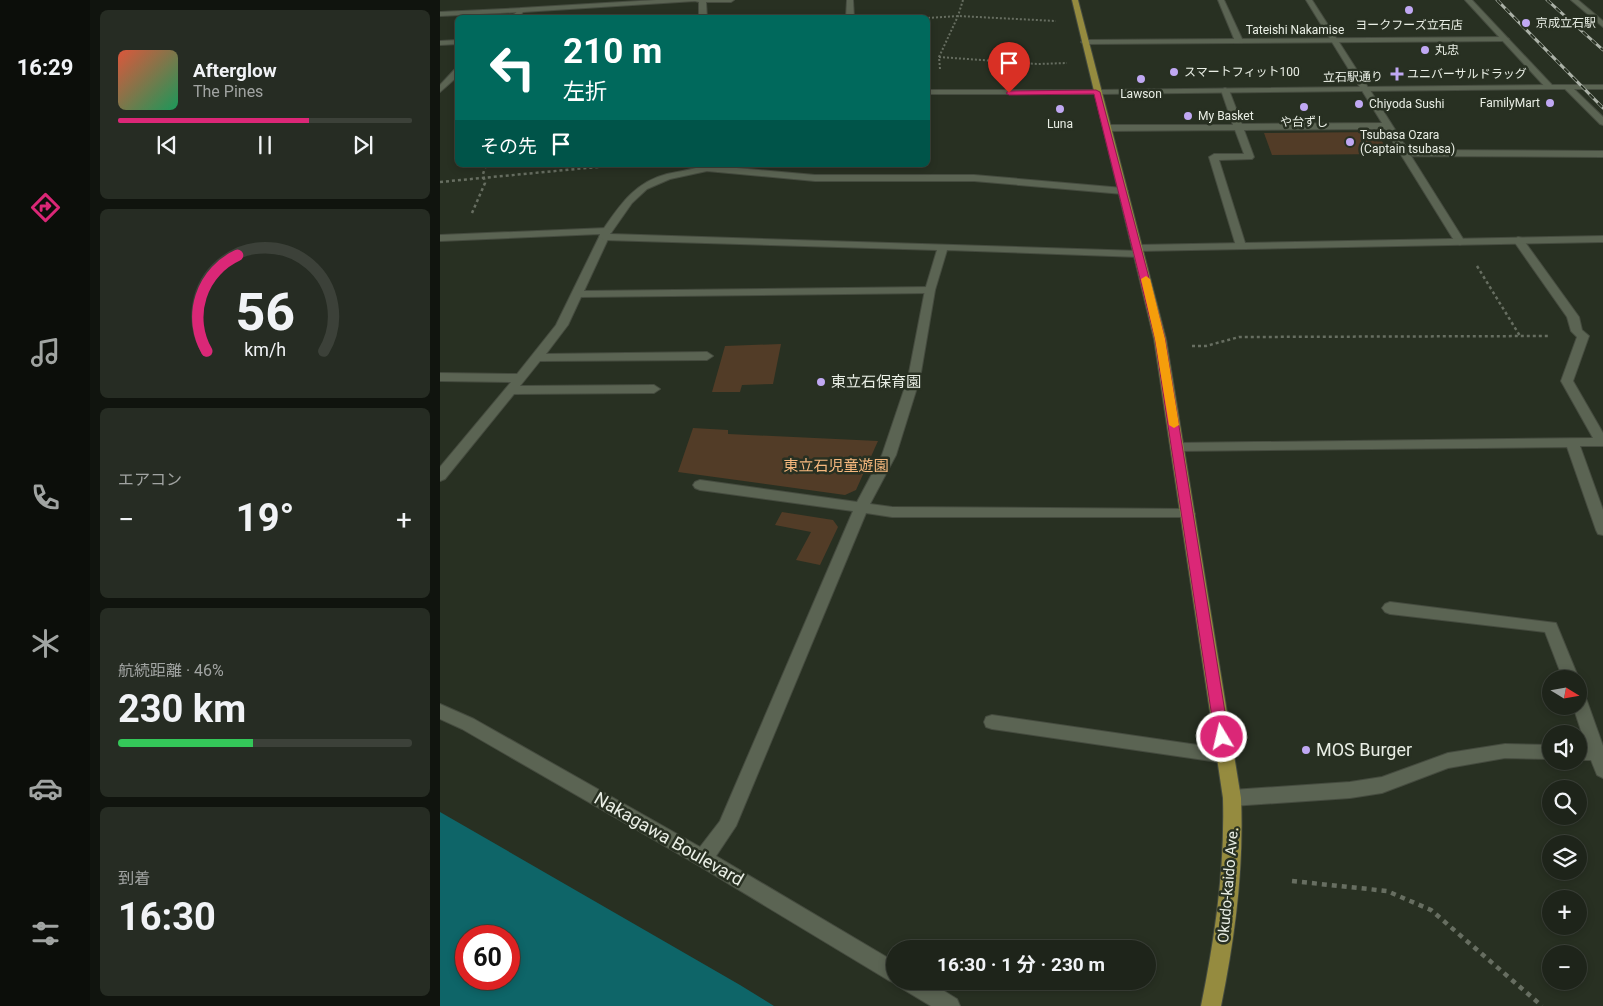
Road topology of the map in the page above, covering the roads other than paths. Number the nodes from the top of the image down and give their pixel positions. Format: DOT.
graph roads {
  1 [pos="518,0"];
  2 [pos="692,0"];
  3 [pos="698,0"];
  4 [pos="702,0"];
  5 [pos="731,0"];
  6 [pos="850,0"];
  7 [pos="1075,0"];
  8 [pos="1221,0"];
  9 [pos="1309,0"];
  10 [pos="1468,0"];
  11 [pos="1574,0"];
  12 [pos="440,14"];
  13 [pos="511,14"];
  14 [pos="703,15"];
  15 [pos="850,15"];
  16 [pos="1603,25"];
  17 [pos="1505,39"];
  18 [pos="1239,41"];
  19 [pos="1334,41"];
  20 [pos="455,42"];
  21 [pos="1084,42"];
  22 [pos="440,43"];
  23 [pos="455,74"];
  24 [pos="1567,87"];
  25 [pos="1603,87"];
  26 [pos="1550,88"];
  27 [pos="1365,89"];
  28 [pos="440,90"];
  29 [pos="1225,90"];
  30 [pos="930,92"];
  31 [pos="1096,92"];
  32 [pos="1603,122"];
  33 [pos="1388,126"];
  34 [pos="1238,127"];
  35 [pos="1107,128"];
  36 [pos="1406,153"];
  37 [pos="1603,154"];
  38 [pos="704,167"];
  39 [pos="717,167"];
  40 [pos="1123,191"];
  41 [pos="606,234"];
  42 [pos="440,238"];
  43 [pos="1603,239"];
  44 [pos="1518,240"];
  45 [pos="1461,242"];
  46 [pos="1240,246"];
  47 [pos="943,248"];
  48 [pos="1138,251"];
  49 [pos="930,290"];
  50 [pos="577,294"];
  51 [pos="706,356"];
  52 [pos="536,358"];
  53 [pos="440,377"];
  54 [pos="520,378"];
  55 [pos="654,389"];
  56 [pos="510,390"];
  57 [pos="1572,442"];
  58 [pos="1603,442"];
  59 [pos="1177,447"];
  60 [pos="440,476"];
  61 [pos="700,484"];
  62 [pos="861,508"];
  63 [pos="1188,514"];
  64 [pos="1603,530"];
  65 [pos="1390,608"];
  66 [pos="1567,670"];
  67 [pos="440,711"];
  68 [pos="1585,715"];
  69 [pos="992,722"];
  70 [pos="1542,752"];
  71 [pos="1587,753"];
  72 [pos="1601,753"];
  73 [pos="1225,756"];
  74 [pos="1603,770"];
  75 [pos="1232,798"];
  76 [pos="703,858"];
  77 [pos="886,968"];
  78 [pos="923,990"];
  79 [pos="950,1006"];
  80 [pos="1211,1006"];
  1 -- 13 [label="street"];
  2 -- 13 [label="street"];
  3 -- 4 [label="street"];
  4 -- 5 [label="street"];
  4 -- 14 [label="street"];
  6 -- 15 [label="street"];
  7 -- 21 [label="main road, Okudo-kaido Ave."];
  8 -- 18 [label="street"];
  9 -- 19 [label="street"];
  10 -- 17 [label="street"];
  11 -- 16 [label="street"];
  12 -- 13 [label="street"];
  17 -- 19 [label="street, Tateishi Nakamise"];
  17 -- 26 [label="street"];
  18 -- 19 [label="street, Tateishi Nakamise"];
  18 -- 21 [label="street, Tateishi Nakamise"];
  19 -- 27 [label="street"];
  20 -- 22 [label="street"];
  21 -- 31 [label="main road, Okudo-kaido Ave."];
  23 -- 28 [label="street"];
  24 -- 25 [label="street, 立石駅通り"];
  24 -- 26 [label="street, 立石駅通り"];
  24 -- 32 [label="street"];
  26 -- 27 [label="street, 立石駅通り"];
  27 -- 29 [label="street, 立石駅通り"];
  27 -- 33 [label="street"];
  29 -- 31 [label="street, 立石駅通り"];
  29 -- 34 [label="street"];
  30 -- 31 [label="street, 立石駅通り"];
  31 -- 35 [label="main road, Okudo-kaido Ave."];
  33 -- 34 [label="street"];
  33 -- 36 [label="street"];
  34 -- 35 [label="street"];
  34 -- 46 [label="street"];
  35 -- 40 [label="main road, Okudo-kaido Ave."];
  36 -- 37 [label="street"];
  36 -- 45 [label="street"];
  38 -- 41 [label="street"];
  39 -- 40 [label="street"];
  40 -- 48 [label="main road, Okudo-kaido Ave."];
  41 -- 42 [label="street"];
  41 -- 47 [label="street"];
  41 -- 50 [label="street"];
  43 -- 44 [label="street"];
  44 -- 45 [label="street"];
  44 -- 58 [label="street"];
  45 -- 46 [label="street"];
  46 -- 48 [label="street"];
  47 -- 48 [label="street"];
  47 -- 49 [label="street"];
  48 -- 59 [label="main road, Okudo-kaido Ave."];
  49 -- 50 [label="street"];
  49 -- 62 [label="street"];
  50 -- 52 [label="street"];
  51 -- 52 [label="street"];
  52 -- 54 [label="street"];
  53 -- 54 [label="street"];
  54 -- 56 [label="street"];
  55 -- 56 [label="street"];
  56 -- 60 [label="street"];
  57 -- 58 [label="street"];
  57 -- 59 [label="street"];
  57 -- 64 [label="street"];
  59 -- 63 [label="main road, Okudo-kaido Ave."];
  61 -- 62 [label="street"];
  62 -- 63 [label="street"];
  62 -- 76 [label="street"];
  63 -- 73 [label="main road, Okudo-kaido Ave."];
  65 -- 66 [label="street"];
  67 -- 76 [label="street, Nakagawa Boulevard"];
  68 -- 72 [label="street"];
  69 -- 73 [label="street"];
  70 -- 75 [label="street"];
  71 -- 72 [label="street"];
  72 -- 74 [label="street"];
  73 -- 75 [label="main road, Okudo-kaido Ave."];
  75 -- 80 [label="main road, Okudo-kaido Ave."];
  76 -- 77 [label="street, Nakagawa Boulevard"];
  78 -- 79 [label="street"];
}
